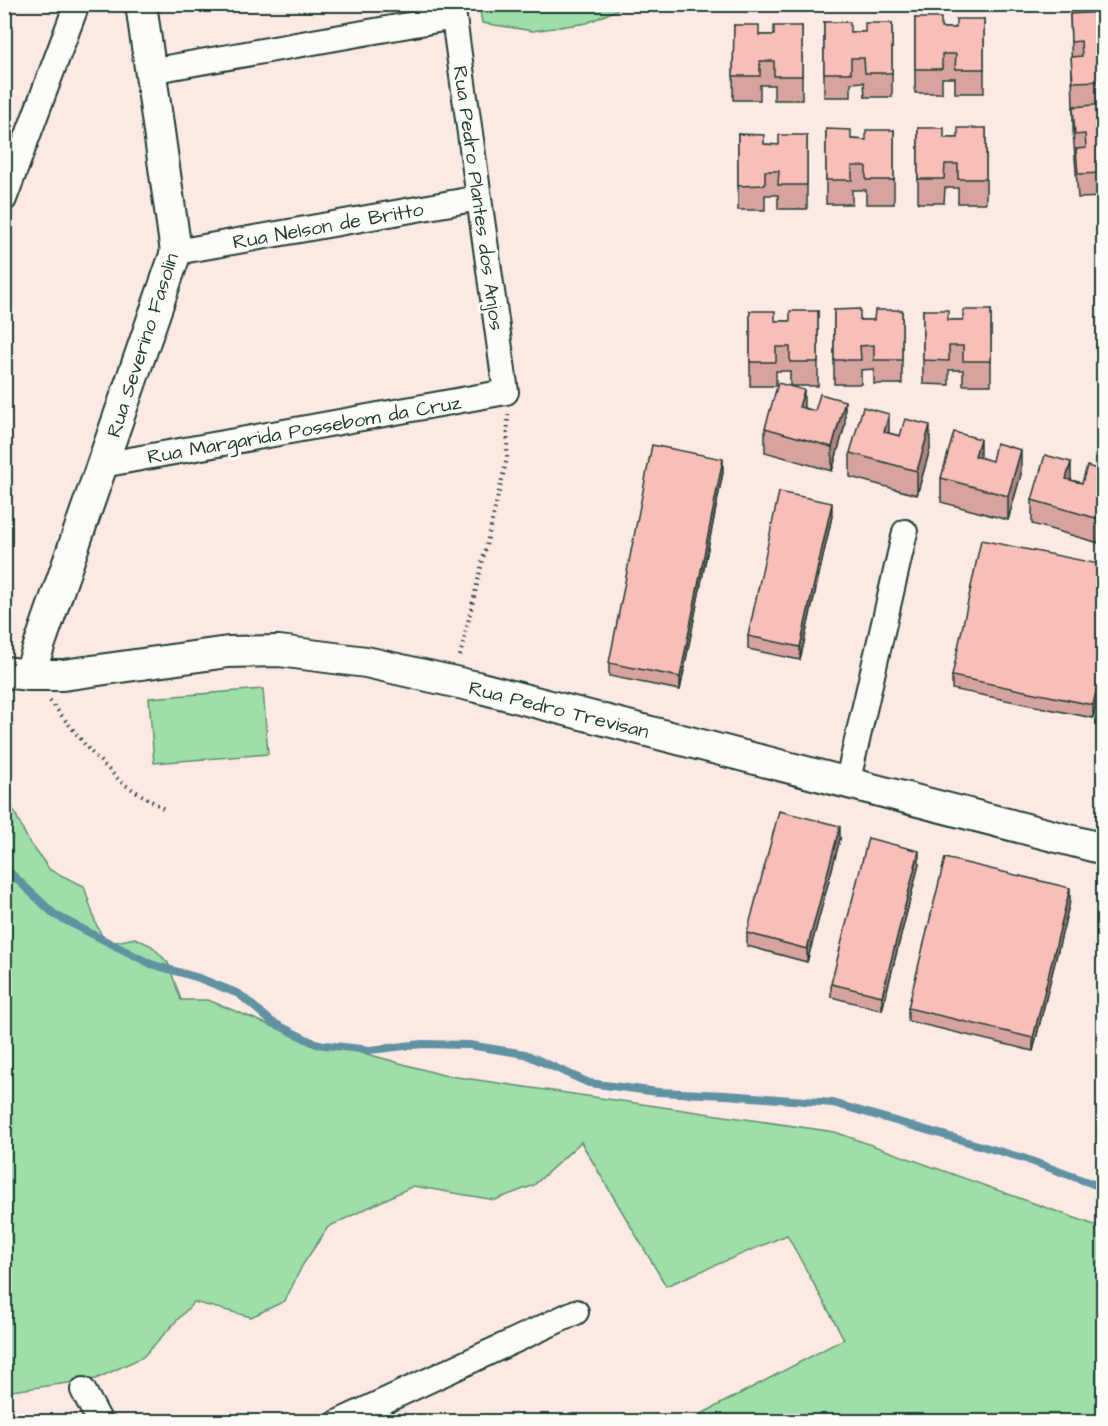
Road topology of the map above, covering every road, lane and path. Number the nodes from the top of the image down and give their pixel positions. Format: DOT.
graph roads {
  1 [pos="77,4"];
  2 [pos="141,4"];
  3 [pos="453,11"];
  4 [pos="150,71"];
  5 [pos="479,198"];
  6 [pos="4,199"];
  7 [pos="176,252"];
  8 [pos="506,392"];
  9 [pos="102,465"];
  10 [pos="905,532"];
  11 [pos="16,674"];
  12 [pos="453,683"];
  13 [pos="848,784"];
  14 [pos="166,810"];
  15 [pos="1104,849"];
  16 [pos="576,1312"];
  17 [pos="83,1390"];
  18 [pos="100,1422"];
  19 [pos="339,1422"];
  1 -- 6 [label="street"];
  2 -- 4 [label="street, Rua Severino Fasolin"];
  3 -- 4 [label="street"];
  3 -- 5 [label="street, Rua Pedro Plantes dos Anjos"];
  4 -- 7 [label="street, Rua Severino Fasolin"];
  5 -- 7 [label="street, Rua Nelson de Britto"];
  5 -- 8 [label="street, Rua Pedro Plantes dos Anjos"];
  7 -- 9 [label="street, Rua Severino Fasolin"];
  8 -- 9 [label="street, Rua Margarida Possebom da Cruz"];
  8 -- 12 [label="path"];
  9 -- 11 [label="street, Rua Severino Fasolin"];
  10 -- 13 [label="street"];
  11 -- 12 [label="street, Rua Pedro Trevisan"];
  11 -- 14 [label="path"];
  12 -- 13 [label="street, Rua Pedro Trevisan"];
  13 -- 15 [label="street, Rua Pedro Trevisan"];
  16 -- 19 [label="street"];
  17 -- 18 [label="street"];
}
